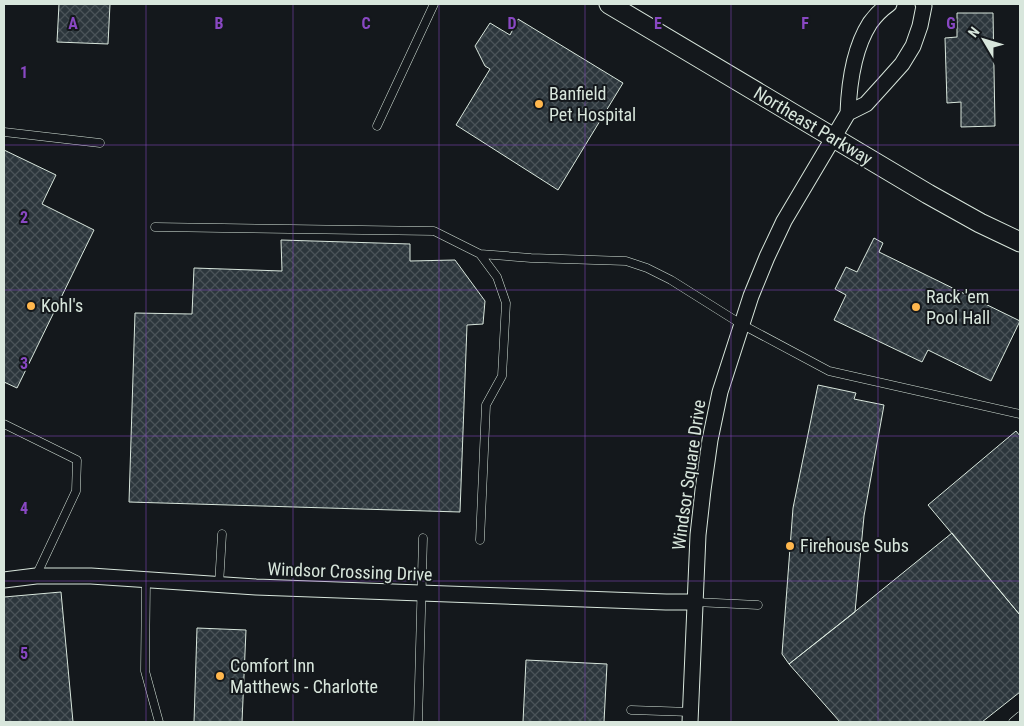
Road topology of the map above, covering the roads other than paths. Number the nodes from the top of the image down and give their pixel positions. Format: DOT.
graph roads {
  1 [pos="434,4"];
  2 [pos="609,4"];
  3 [pos="889,4"];
  4 [pos="923,4"];
  5 [pos="848,113"];
  6 [pos="377,126"];
  7 [pos="4,132"];
  8 [pos="833,138"];
  9 [pos="100,143"];
  10 [pos="155,227"];
  11 [pos="1020,242"];
  12 [pos="480,254"];
  13 [pos="741,324"];
  14 [pos="1020,414"];
  15 [pos="4,424"];
  16 [pos="222,534"];
  17 [pos="423,538"];
  18 [pos="480,540"];
  19 [pos="36,576"];
  20 [pos="4,580"];
  21 [pos="146,580"];
  22 [pos="219,585"];
  23 [pos="421,593"];
  24 [pos="694,602"];
  25 [pos="758,605"];
  26 [pos="631,710"];
  27 [pos="1020,716"];
  28 [pos="690,717"];
  29 [pos="159,722"];
  30 [pos="418,722"];
  31 [pos="1013,722"];
  1 -- 6 [label="lane"];
  2 -- 8 [label="street, Northeast Parkway"];
  3 -- 5 [label="street"];
  4 -- 5 [label="street"];
  5 -- 8 [label="street, Windsor Square Drive"];
  7 -- 9 [label="lane"];
  8 -- 11 [label="street, Northeast Parkway"];
  8 -- 13 [label="street, Windsor Square Drive"];
  10 -- 12 [label="lane"];
  12 -- 13 [label="lane"];
  12 -- 18 [label="lane"];
  13 -- 14 [label="lane"];
  13 -- 24 [label="street, Windsor Square Drive"];
  15 -- 19 [label="lane"];
  16 -- 22 [label="lane"];
  17 -- 23 [label="lane"];
  19 -- 20 [label="street, Windsor Crossing Drive"];
  19 -- 21 [label="street, Windsor Crossing Drive"];
  21 -- 22 [label="street, Windsor Crossing Drive"];
  21 -- 29 [label="lane"];
  22 -- 23 [label="street, Windsor Crossing Drive"];
  23 -- 24 [label="street, Windsor Crossing Drive"];
  23 -- 30 [label="lane"];
  24 -- 25 [label="lane"];
  24 -- 28 [label="street, Windsor Square Drive"];
  26 -- 28 [label="lane"];
  27 -- 31 [label="lane"];
}
